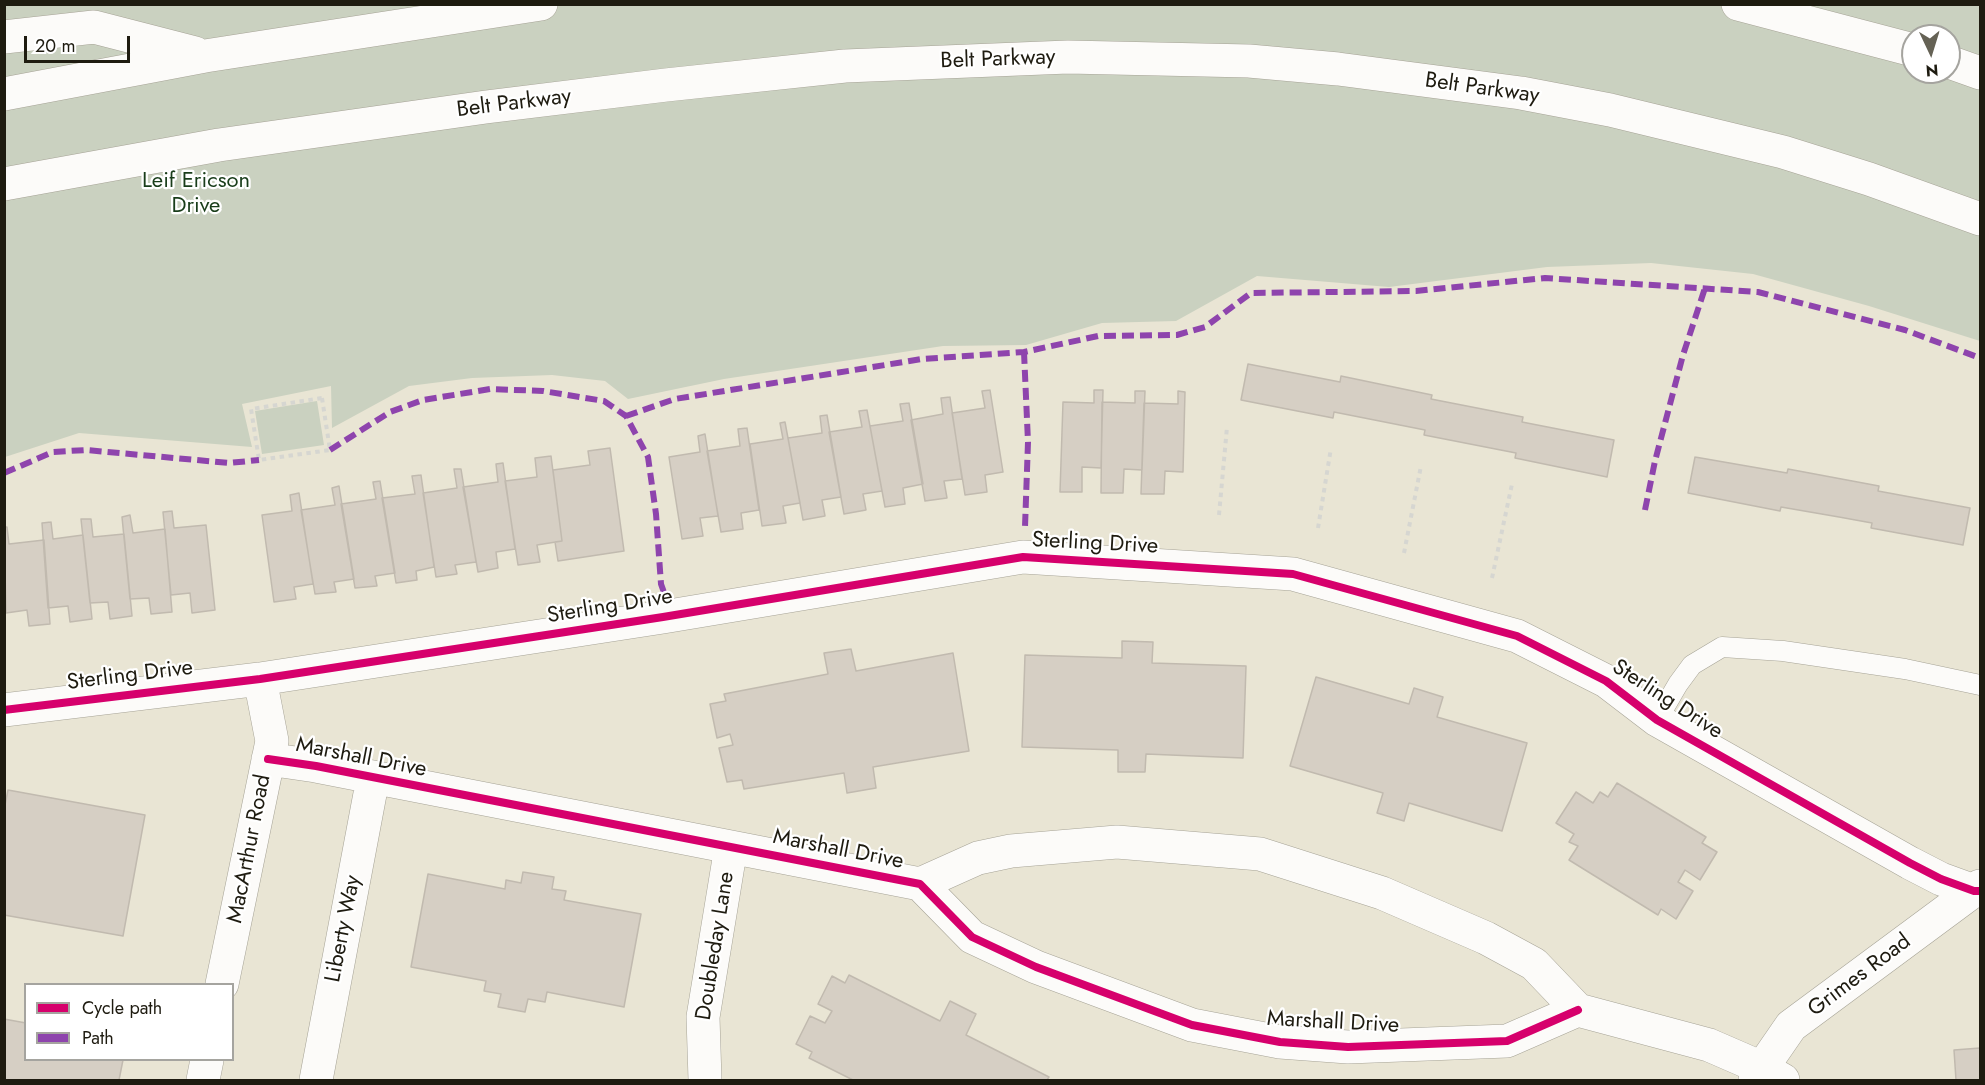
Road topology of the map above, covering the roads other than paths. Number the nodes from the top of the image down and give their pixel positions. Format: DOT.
graph roads {
  1 [pos="541,4"];
  2 [pos="1738,4"];
  3 [pos="4,37"];
  4 [pos="1901,47"];
  5 [pos="205,56"];
  6 [pos="1961,66"];
  7 [pos="1980,73"];
  8 [pos="4,94"];
  9 [pos="4,184"];
  10 [pos="1980,219"];
  11 [pos="260,679"];
  12 [pos="1980,684"];
  13 [pos="4,710"];
  14 [pos="1657,720"];
  15 [pos="268,759"];
  16 [pos="373,778"];
  17 [pos="731,847"];
  18 [pos="920,884"];
  19 [pos="1978,889"];
  20 [pos="222,983"];
  21 [pos="1578,1010"];
  22 [pos="207,1061"];
  23 [pos="1767,1076"];
  24 [pos="203,1080"];
  25 [pos="316,1080"];
  26 [pos="705,1080"];
  1 -- 5 [label="main road"];
  2 -- 4 [label="main road"];
  3 -- 5 [label="main road"];
  5 -- 8 [label="main road"];
  6 -- 7 [label="main road"];
  9 -- 10 [label="main road, Belt Parkway"];
  11 -- 13 [label="main road, Sterling Drive"];
  11 -- 14 [label="main road, Sterling Drive"];
  11 -- 15 [label="main road, MacArthur Road"];
  12 -- 14 [label="lane, Sterling Drive"];
  14 -- 19 [label="main road, Sterling Drive"];
  15 -- 16 [label="main road, Marshall Drive"];
  15 -- 20 [label="main road, MacArthur Road"];
  16 -- 17 [label="main road, Marshall Drive"];
  16 -- 25 [label="main road, Liberty Way"];
  17 -- 18 [label="main road, Marshall Drive"];
  17 -- 26 [label="main road, Doubleday Lane"];
  18 -- 21 [label="main road, Marshall Drive"];
  18 -- 21 [label="main road, Marshall Drive"];
  19 -- 23 [label="main road, Grimes Road"];
  21 -- 23 [label="main road"];
  22 -- 24 [label="main road"];
}
